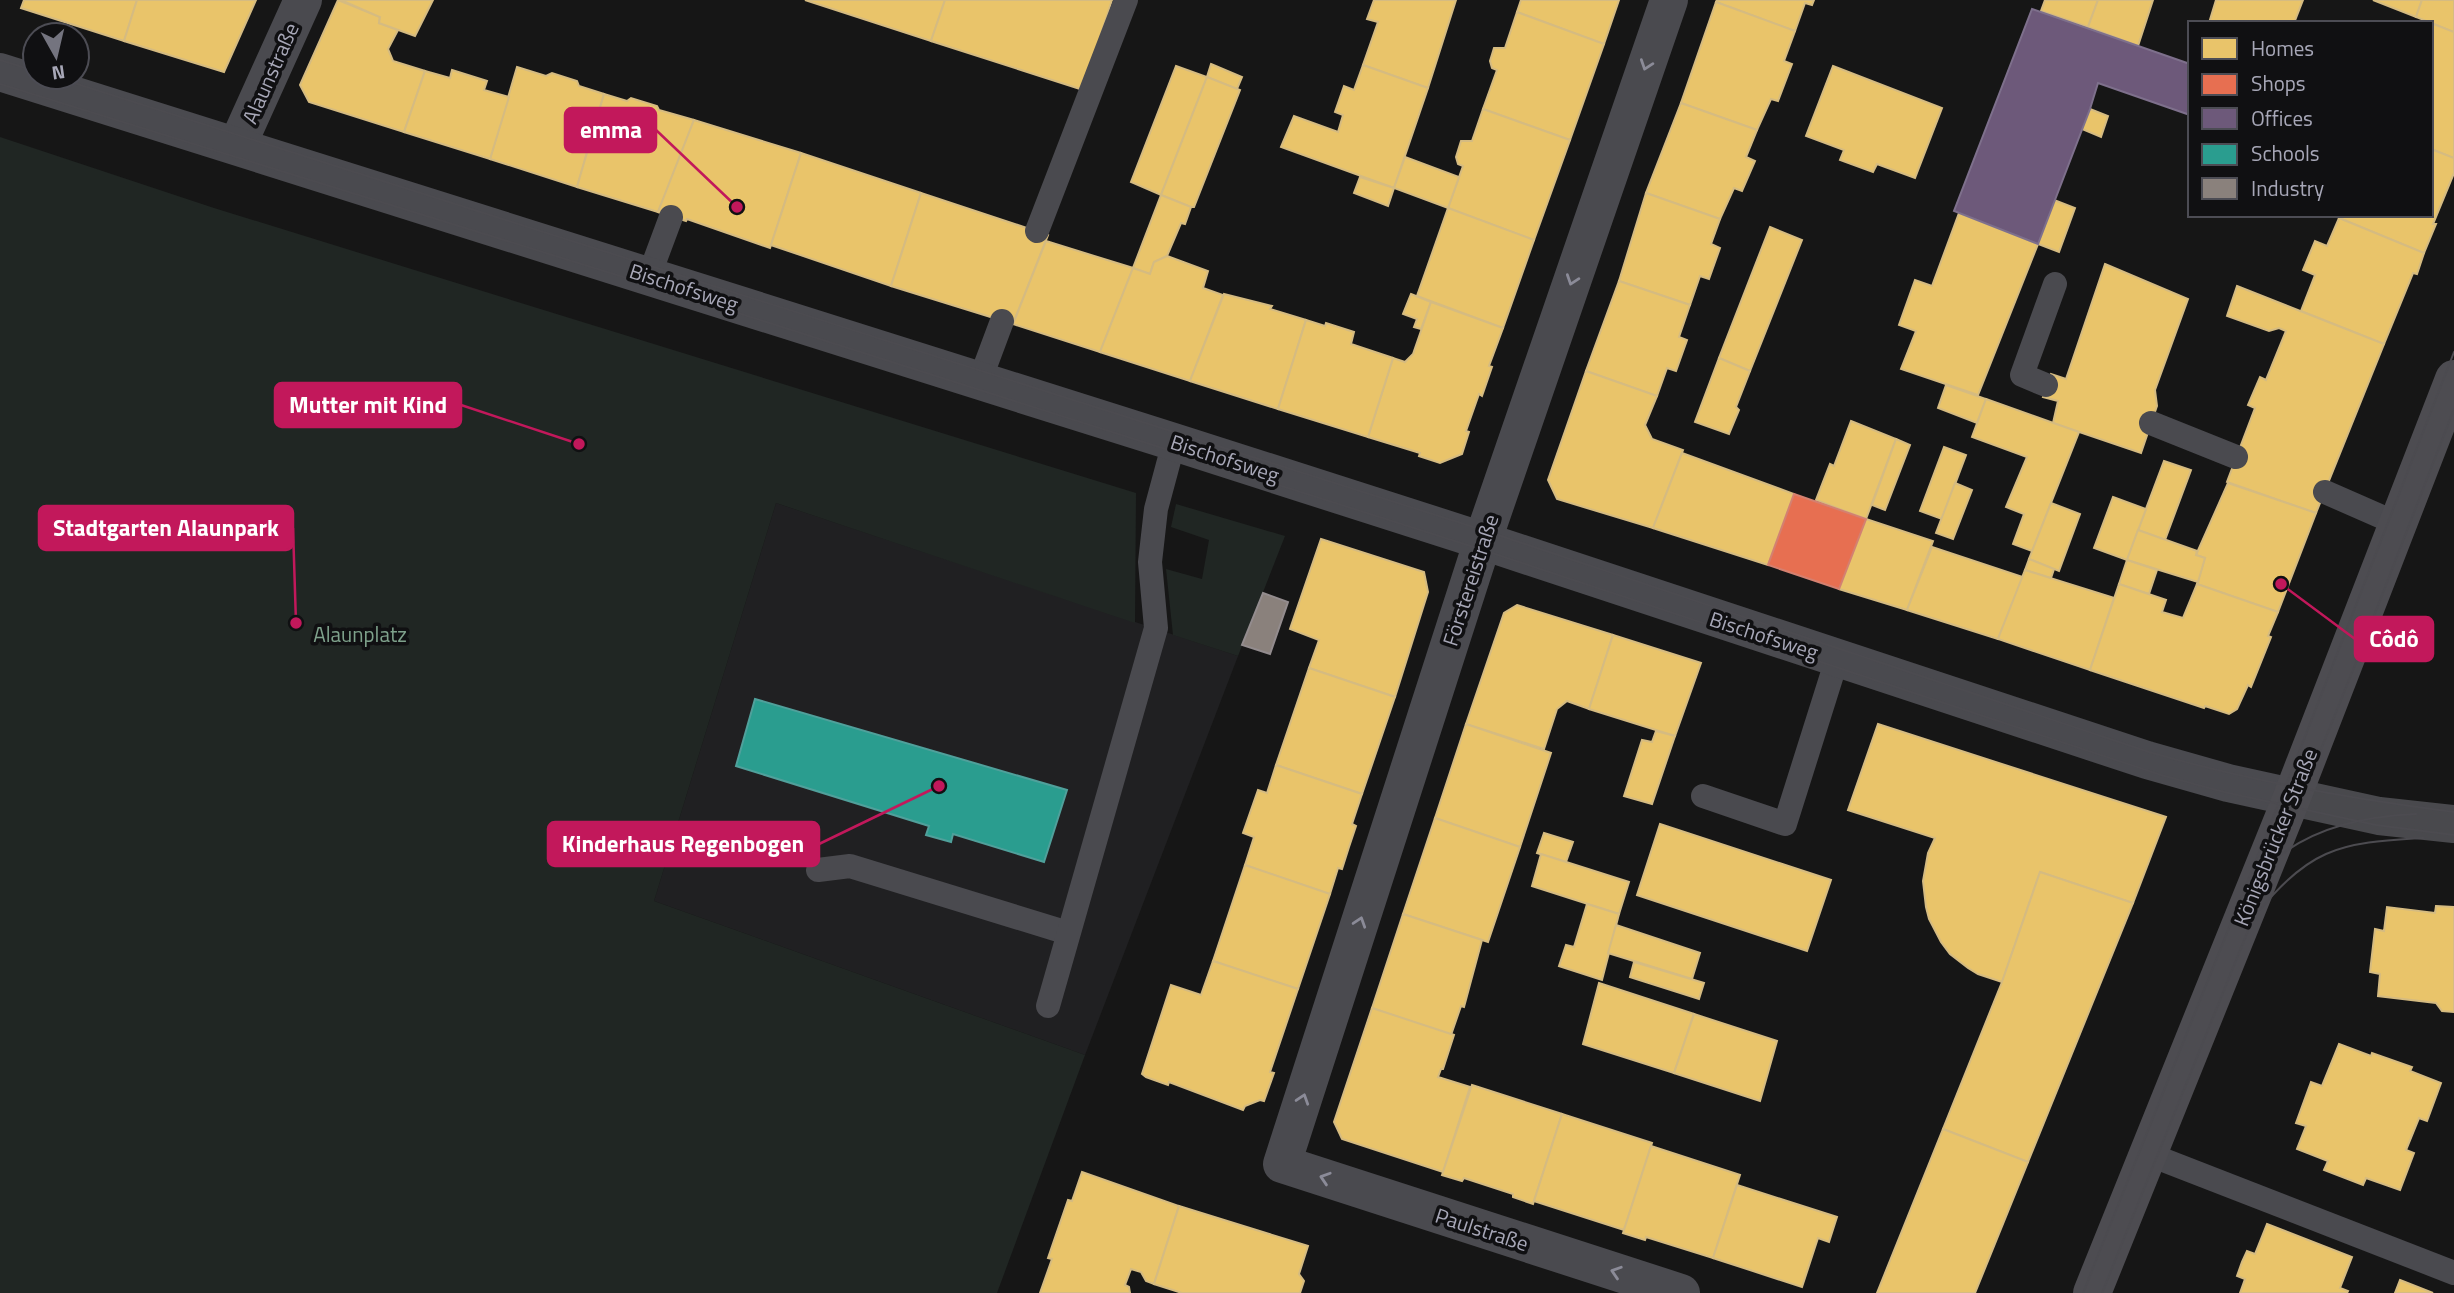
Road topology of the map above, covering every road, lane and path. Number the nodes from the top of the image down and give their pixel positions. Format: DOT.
graph roads {
  1 [pos="303,0"];
  2 [pos="1126,0"];
  3 [pos="1669,0"];
  4 [pos="0,72"];
  5 [pos="237,146"];
  6 [pos="671,217"];
  7 [pos="1037,231"];
  8 [pos="649,276"];
  9 [pos="2055,284"];
  10 [pos="1002,321"];
  11 [pos="2454,379"];
  12 [pos="980,380"];
  13 [pos="2046,385"];
  14 [pos="2151,423"];
  15 [pos="1174,442"];
  16 [pos="2236,457"];
  17 [pos="2325,492"];
  18 [pos="2398,524"];
  19 [pos="1483,541"];
  20 [pos="1837,659"];
  21 [pos="1703,796"];
  22 [pos="2292,797"];
  23 [pos="2454,824"];
  24 [pos="818,870"];
  25 [pos="1069,933"];
  26 [pos="1048,1006"];
  27 [pos="2148,1154"];
  28 [pos="1282,1164"];
  29 [pos="2454,1273"];
  30 [pos="1681,1293"];
  31 [pos="2092,1293"];
  1 -- 5 [label="street, Alaunstraße"];
  2 -- 7 [label="lane"];
  3 -- 19 [label="street, Förstereistraße, one-way"];
  4 -- 5 [label="street, Bischofsweg"];
  5 -- 8 [label="street, Bischofsweg"];
  6 -- 8 [label="lane"];
  8 -- 12 [label="street, Bischofsweg"];
  9 -- 13 [label="lane"];
  10 -- 12 [label="lane"];
  11 -- 18 [label="main road, Königsbrücker Straße"];
  12 -- 15 [label="street, Bischofsweg"];
  14 -- 16 [label="lane"];
  15 -- 19 [label="street, Bischofsweg"];
  15 -- 25 [label="lane"];
  17 -- 18 [label="lane"];
  18 -- 22 [label="main road, Königsbrücker Straße"];
  19 -- 20 [label="street, Bischofsweg"];
  28 -- 19 [label="street, Förstereistraße, one-way"];
  20 -- 21 [label="lane"];
  20 -- 22 [label="street, Bischofsweg"];
  22 -- 23 [label="main road, Bischofsweg"];
  22 -- 27 [label="main road, Königsbrücker Straße"];
  24 -- 25 [label="lane"];
  25 -- 26 [label="lane"];
  27 -- 29 [label="lane"];
  27 -- 31 [label="main road, Königsbrücker Straße"];
  30 -- 28 [label="street, Paulstraße, one-way"];
}
